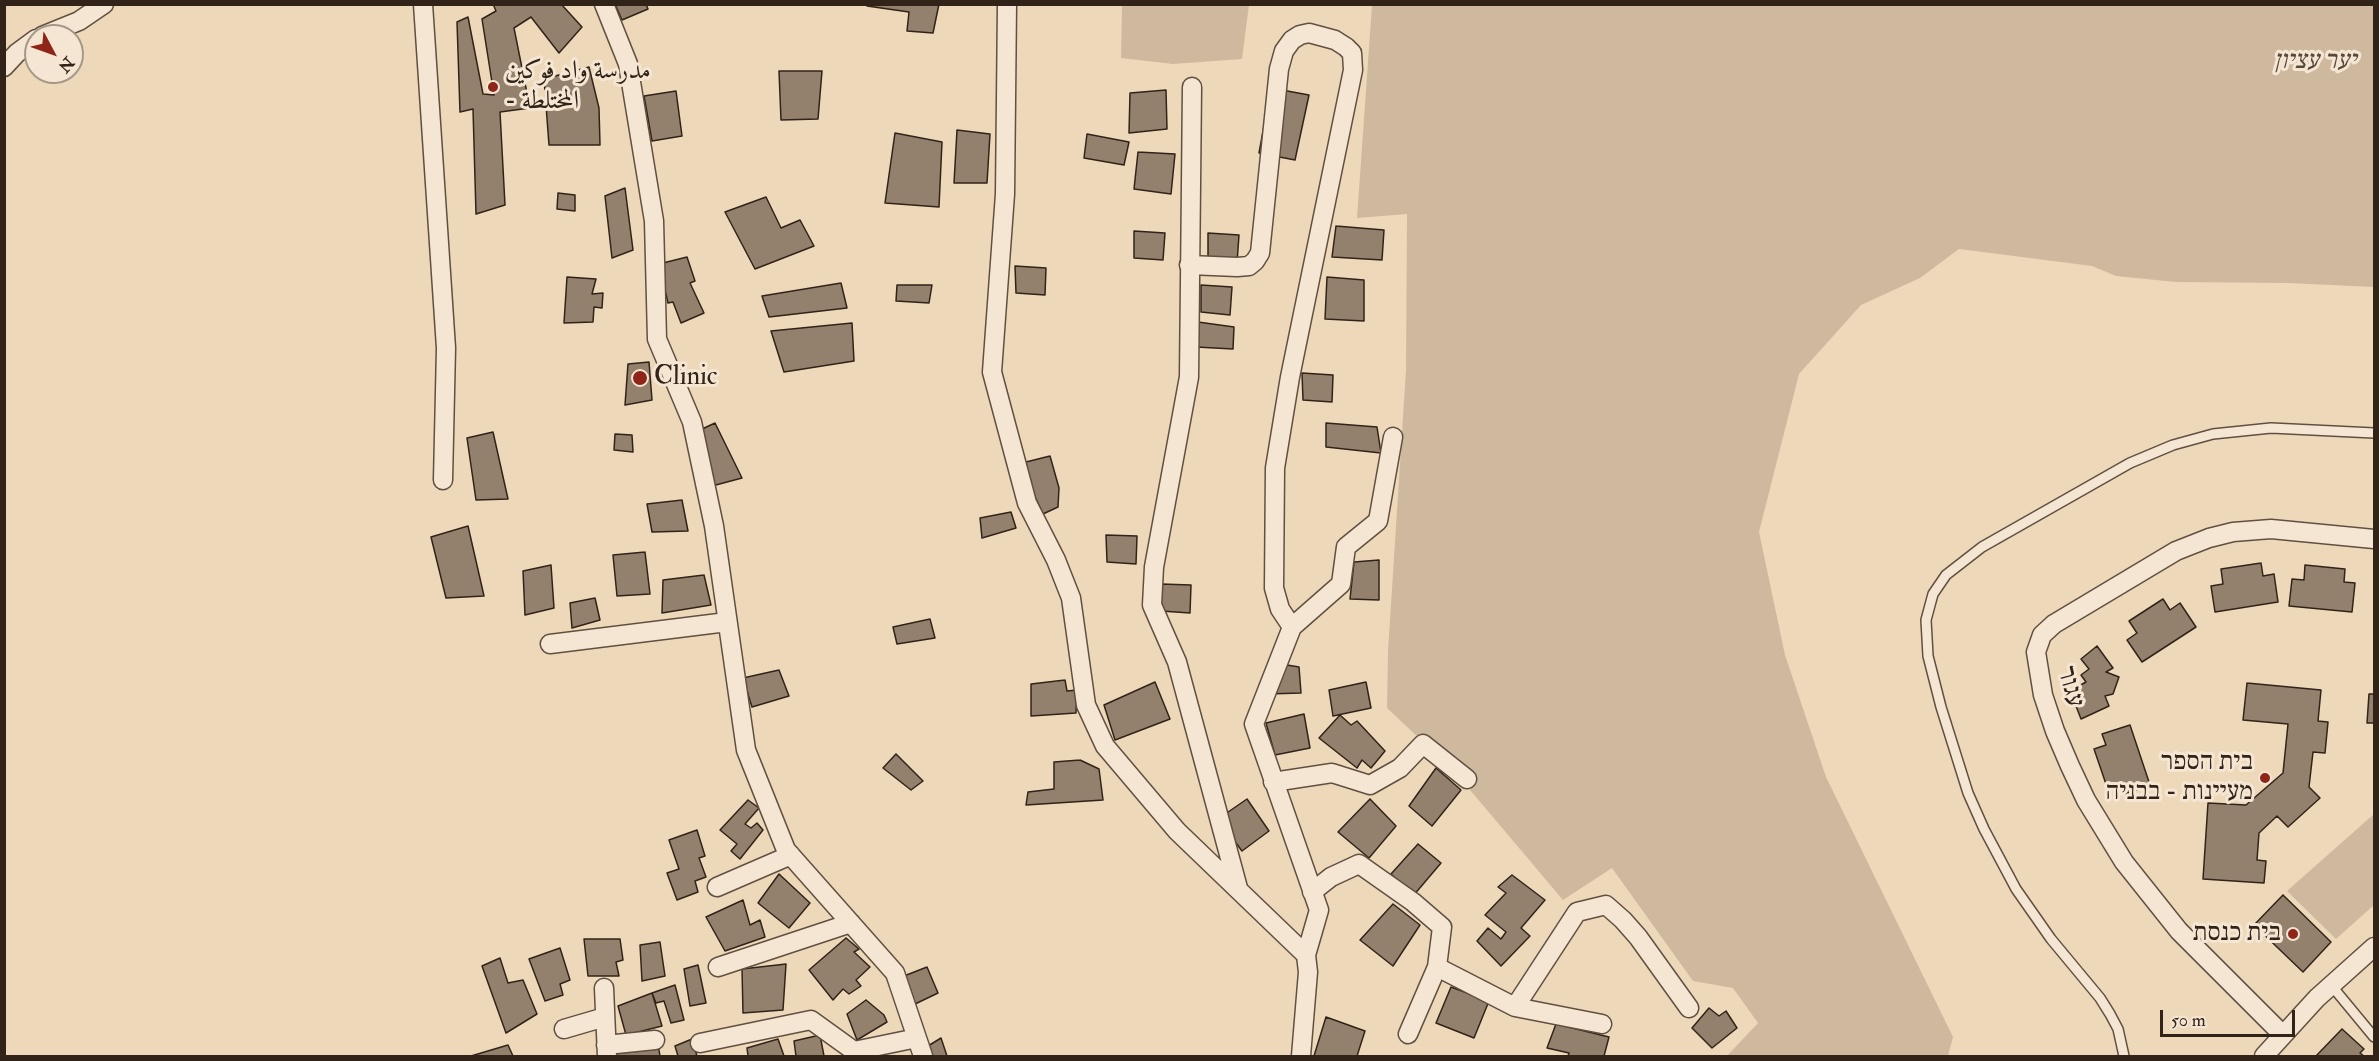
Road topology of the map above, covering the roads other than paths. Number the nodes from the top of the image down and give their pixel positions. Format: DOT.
graph roads {
  1 [pos="104,4"];
  2 [pos="423,4"];
  3 [pos="604,4"];
  4 [pos="1007,4"];
  5 [pos="72,24"];
  6 [pos="24,47"];
  7 [pos="4,67"];
  8 [pos="1192,87"];
  9 [pos="1189,265"];
  10 [pos="2374,434"];
  11 [pos="1393,437"];
  12 [pos="443,480"];
  13 [pos="2374,539"];
  14 [pos="727,622"];
  15 [pos="1292,627"];
  16 [pos="550,644"];
  17 [pos="1467,779"];
  18 [pos="1274,782"];
  19 [pos="791,855"];
  20 [pos="717,887"];
  21 [pos="1238,888"];
  22 [pos="1312,892"];
  23 [pos="851,923"];
  24 [pos="2374,947"];
  25 [pos="1306,956"];
  26 [pos="1437,966"];
  27 [pos="718,967"];
  28 [pos="2331,985"];
  29 [pos="604,988"];
  30 [pos="1515,1006"];
  31 [pos="1689,1008"];
  32 [pos="605,1017"];
  33 [pos="1602,1024"];
  34 [pos="564,1029"];
  35 [pos="1408,1034"];
  36 [pos="2282,1034"];
  37 [pos="2374,1037"];
  38 [pos="917,1038"];
  39 [pos="655,1040"];
  40 [pos="700,1042"];
  41 [pos="607,1051"];
  42 [pos="923,1056"];
  43 [pos="1301,1056"];
  44 [pos="2124,1056"];
  45 [pos="2264,1056"];
  1 -- 5 [label="street"];
  2 -- 12 [label="street"];
  3 -- 14 [label="street"];
  4 -- 21 [label="street"];
  6 -- 7 [label="street"];
  8 -- 9 [label="street"];
  9 -- 15 [label="street"];
  9 -- 21 [label="street"];
  10 -- 44 [label="lane"];
  11 -- 15 [label="street"];
  13 -- 36 [label="street, עגור"];
  14 -- 16 [label="street"];
  14 -- 19 [label="street"];
  15 -- 18 [label="street"];
  17 -- 18 [label="street"];
  18 -- 22 [label="street"];
  19 -- 20 [label="street"];
  19 -- 23 [label="street"];
  21 -- 25 [label="street"];
  22 -- 25 [label="street"];
  22 -- 26 [label="street"];
  23 -- 27 [label="street"];
  23 -- 38 [label="street"];
  24 -- 28 [label="street"];
  25 -- 43 [label="street"];
  26 -- 30 [label="street"];
  26 -- 35 [label="street"];
  28 -- 36 [label="street"];
  28 -- 37 [label="lane"];
  29 -- 32 [label="street"];
  30 -- 31 [label="street"];
  30 -- 33 [label="street"];
  32 -- 34 [label="street"];
  32 -- 41 [label="street"];
  36 -- 45 [label="street"];
  38 -- 40 [label="street"];
  38 -- 42 [label="street"];
  39 -- 41 [label="street"];
}
